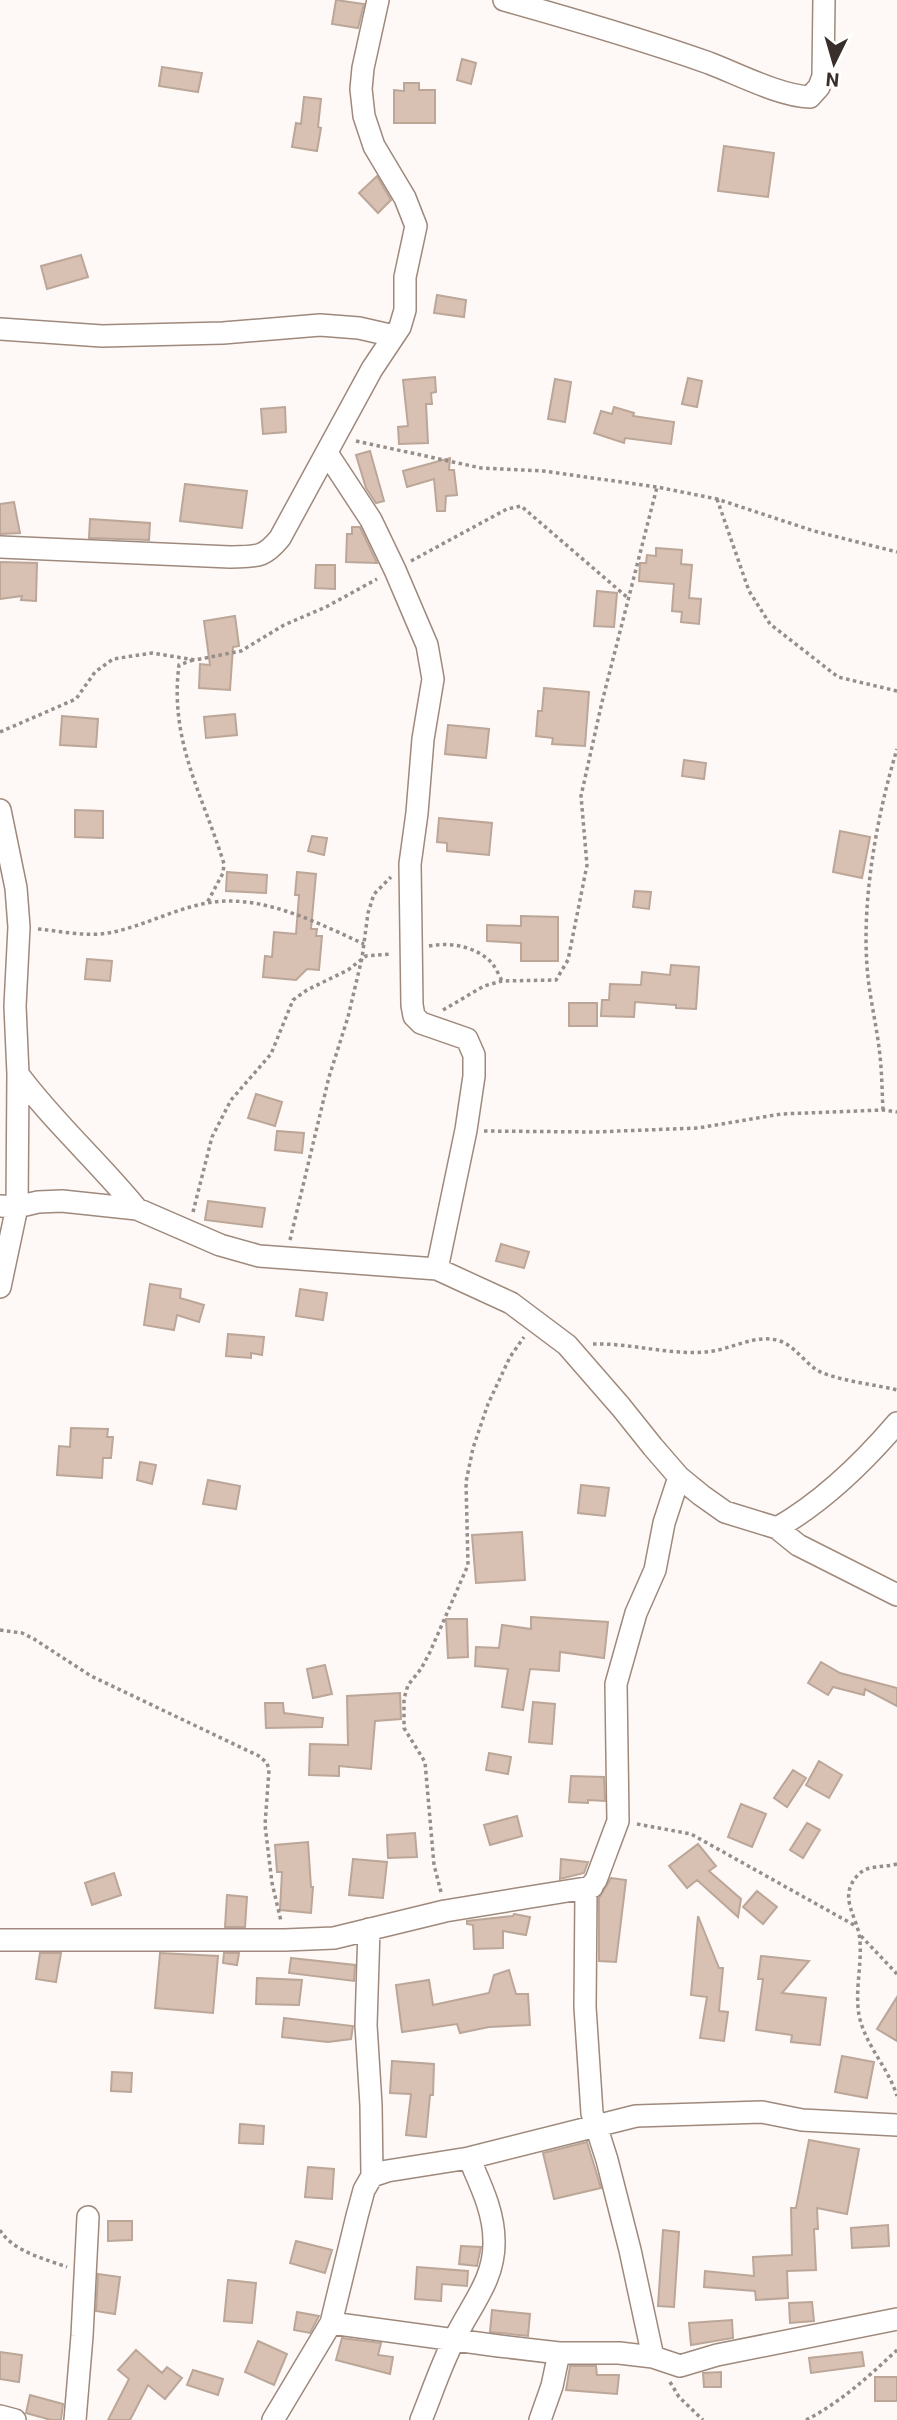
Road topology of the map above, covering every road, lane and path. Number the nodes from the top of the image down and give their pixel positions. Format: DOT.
graph roads {
  1 [pos="378,0"];
  2 [pos="504,0"];
  3 [pos="824,0"];
  4 [pos="0,329"];
  5 [pos="394,336"];
  6 [pos="332,445"];
  7 [pos="657,487"];
  8 [pos="717,499"];
  9 [pos="0,547"];
  10 [pos="897,552"];
  11 [pos="395,570"];
  12 [pos="628,598"];
  13 [pos="195,660"];
  14 [pos="897,691"];
  15 [pos="0,732"];
  16 [pos="897,749"];
  17 [pos="894,770"];
  18 [pos="0,810"];
  19 [pos="410,864"];
  20 [pos="207,903"];
  21 [pos="19,927"];
  22 [pos="363,944"];
  23 [pos="410,952"];
  24 [pos="362,958"];
  25 [pos="502,981"];
  26 [pos="421,1023"];
  27 [pos="18,1074"];
  28 [pos="883,1110"];
  29 [pos="897,1112"];
  30 [pos="466,1130"];
  31 [pos="8,1206"];
  32 [pos="137,1209"];
  33 [pos="188,1231"];
  34 [pos="287,1258"];
  35 [pos="437,1269"];
  36 [pos="0,1287"];
  37 [pos="536,1321"];
  38 [pos="567,1345"];
  39 [pos="897,1390"];
  40 [pos="897,1423"];
  41 [pos="679,1477"];
  42 [pos="777,1528"];
  43 [pos="897,1595"];
  44 [pos="0,1630"];
  45 [pos="618,1821"];
  46 [pos="897,1864"];
  47 [pos="592,1887"];
  48 [pos="445,1911"];
  49 [pos="855,1926"];
  50 [pos="369,1929"];
  51 [pos="860,1935"];
  52 [pos="0,1940"];
  53 [pos="285,1940"];
  54 [pos="897,1974"];
  55 [pos="897,2096"];
  56 [pos="897,2126"];
  57 [pos="597,2127"];
  58 [pos="469,2158"];
  59 [pos="372,2176"];
  60 [pos="88,2217"];
  61 [pos="0,2230"];
  62 [pos="85,2274"];
  63 [pos="897,2319"];
  64 [pos="331,2323"];
  65 [pos="454,2339"];
  66 [pos="897,2350"];
  67 [pos="559,2353"];
  68 [pos="658,2359"];
  69 [pos="0,2416"];
  70 [pos="15,2420"];
  71 [pos="75,2420"];
  72 [pos="273,2420"];
  73 [pos="421,2420"];
  74 [pos="540,2420"];
  75 [pos="703,2420"];
  76 [pos="806,2420"];
  1 -- 5 [label="street"];
  2 -- 3 [label="street"];
  4 -- 5 [label="street"];
  5 -- 6 [label="street"];
  6 -- 7 [label="path"];
  6 -- 9 [label="street"];
  6 -- 11 [label="street"];
  7 -- 8 [label="path"];
  7 -- 12 [label="path"];
  8 -- 10 [label="path"];
  8 -- 14 [label="path"];
  11 -- 12 [label="path"];
  11 -- 13 [label="path"];
  11 -- 19 [label="street"];
  12 -- 25 [label="path"];
  13 -- 15 [label="path"];
  13 -- 20 [label="path"];
  16 -- 17 [label="path"];
  17 -- 28 [label="path"];
  18 -- 21 [label="street"];
  19 -- 22 [label="path"];
  19 -- 23 [label="street"];
  20 -- 21 [label="path"];
  20 -- 22 [label="path"];
  21 -- 27 [label="street"];
  22 -- 24 [label="path"];
  23 -- 24 [label="path"];
  23 -- 25 [label="path"];
  23 -- 26 [label="street"];
  24 -- 33 [label="path"];
  24 -- 34 [label="path"];
  25 -- 26 [label="path"];
  26 -- 30 [label="street"];
  27 -- 31 [label="street"];
  27 -- 32 [label="street"];
  28 -- 29 [label="path"];
  28 -- 30 [label="path"];
  30 -- 35 [label="street"];
  31 -- 32 [label="street"];
  31 -- 36 [label="street"];
  32 -- 33 [label="street"];
  33 -- 34 [label="street"];
  34 -- 35 [label="street"];
  35 -- 37 [label="street"];
  37 -- 38 [label="street"];
  37 -- 48 [label="path"];
  38 -- 39 [label="path"];
  38 -- 41 [label="street"];
  40 -- 42 [label="street"];
  41 -- 42 [label="street"];
  41 -- 45 [label="street"];
  42 -- 43 [label="street"];
  44 -- 53 [label="path"];
  45 -- 47 [label="street"];
  45 -- 49 [label="path"];
  46 -- 49 [label="path"];
  47 -- 48 [label="street"];
  47 -- 57 [label="street"];
  48 -- 50 [label="street"];
  49 -- 51 [label="path"];
  50 -- 53 [label="street"];
  50 -- 59 [label="street"];
  51 -- 54 [label="path"];
  51 -- 55 [label="path"];
  52 -- 53 [label="street"];
  56 -- 57 [label="street"];
  57 -- 58 [label="street"];
  57 -- 68 [label="street"];
  58 -- 59 [label="street"];
  58 -- 65 [label="street"];
  59 -- 64 [label="street"];
  60 -- 62 [label="street"];
  61 -- 62 [label="path"];
  62 -- 71 [label="street"];
  63 -- 68 [label="street"];
  64 -- 65 [label="street"];
  64 -- 72 [label="street"];
  65 -- 67 [label="street"];
  65 -- 73 [label="street"];
  66 -- 76 [label="path"];
  67 -- 68 [label="street"];
  67 -- 74 [label="street"];
  68 -- 75 [label="path"];
  69 -- 70 [label="street"];
}
